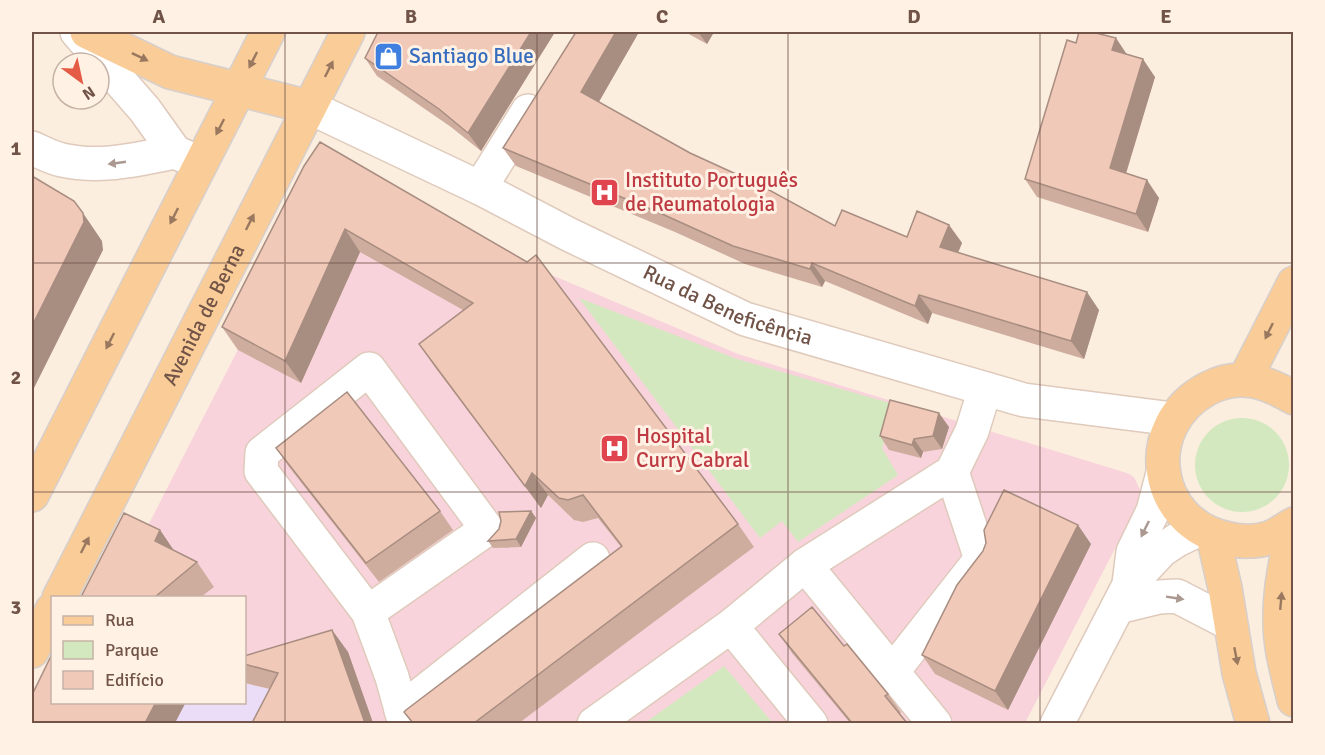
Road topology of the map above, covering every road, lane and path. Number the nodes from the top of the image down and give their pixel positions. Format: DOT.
graph roads {
  1 [pos="77,32"];
  2 [pos="87,32"];
  3 [pos="268,32"];
  4 [pos="348,32"];
  5 [pos="238,89"];
  6 [pos="541,90"];
  7 [pos="309,107"];
  8 [pos="32,148"];
  9 [pos="188,158"];
  10 [pos="480,188"];
  11 [pos="1293,283"];
  12 [pos="1245,379"];
  13 [pos="985,389"];
  14 [pos="1293,398"];
  15 [pos="1173,419"];
  16 [pos="952,472"];
  17 [pos="1163,473"];
  18 [pos="32,495"];
  19 [pos="1293,525"];
  20 [pos="1207,533"];
  21 [pos="593,559"];
  22 [pos="805,565"];
  23 [pos="60,596"];
  24 [pos="1124,596"];
  25 [pos="51,612"];
  26 [pos="368,612"];
  27 [pos="1229,623"];
  28 [pos="731,626"];
  29 [pos="32,651"];
  30 [pos="893,671"];
  31 [pos="1293,700"];
  32 [pos="403,717"];
  33 [pos="594,723"];
  34 [pos="812,723"];
  35 [pos="935,723"];
  36 [pos="1057,723"];
  37 [pos="1253,723"];
  1 -- 9 [label="street"];
  2 -- 5 [label="main road, one-way"];
  3 -- 5 [label="main road, one-way"];
  7 -- 4 [label="main road, Avenida de Berna, one-way"];
  5 -- 7 [label="main road"];
  5 -- 9 [label="main road, one-way"];
  6 -- 10 [label="street"];
  7 -- 10 [label="street, Rua da Beneficência"];
  23 -- 7 [label="main road, Avenida de Berna, one-way"];
  9 -- 8 [label="street, one-way"];
  9 -- 18 [label="main road, one-way"];
  10 -- 13 [label="street, Rua da Beneficência"];
  11 -- 12 [label="main road, one-way"];
  12 -- 14 [label="main road"];
  12 -- 15 [label="main road"];
  13 -- 15 [label="street, Rua da Beneficência"];
  13 -- 16 [label="street"];
  15 -- 17 [label="main road"];
  16 -- 22 [label="street"];
  16 -- 30 [label="street"];
  17 -- 20 [label="main road"];
  17 -- 24 [label="street, one-way"];
  19 -- 20 [label="main road"];
  31 -- 19 [label="main road, one-way"];
  20 -- 24 [label="street"];
  20 -- 27 [label="main road"];
  21 -- 32 [label="street"];
  22 -- 28 [label="street"];
  22 -- 30 [label="street"];
  24 -- 27 [label="street, one-way"];
  24 -- 36 [label="street"];
  25 -- 29 [label="main road"];
  26 -- 26 [label="street"];
  26 -- 32 [label="street"];
  27 -- 37 [label="main road, one-way"];
  28 -- 33 [label="street"];
  28 -- 34 [label="street"];
  30 -- 35 [label="street"];
}
